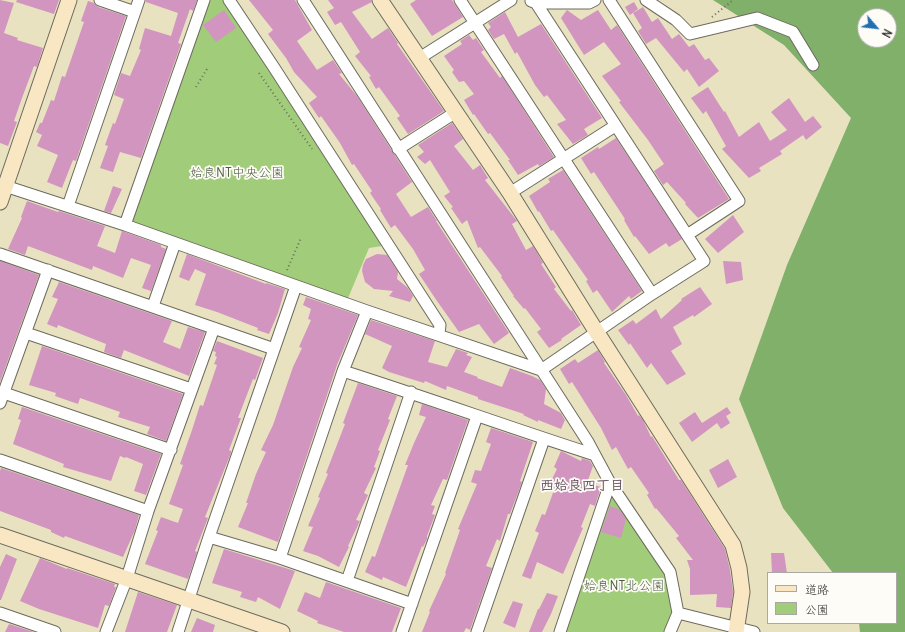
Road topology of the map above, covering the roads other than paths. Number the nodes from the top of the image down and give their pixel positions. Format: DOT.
graph roads {
  1 [pos="69,0"];
  2 [pos="100,0"];
  3 [pos="139,0"];
  4 [pos="204,0"];
  5 [pos="229,0"];
  6 [pos="303,0"];
  7 [pos="380,0"];
  8 [pos="460,0"];
  9 [pos="511,0"];
  10 [pos="595,0"];
  11 [pos="609,0"];
  12 [pos="646,0"];
  13 [pos="532,2"];
  14 [pos="135,12"];
  15 [pos="474,22"];
  16 [pos="418,59"];
  17 [pos="814,65"];
  18 [pos="456,112"];
  19 [pos="615,126"];
  20 [pos="398,150"];
  21 [pos="564,158"];
  22 [pos="5,186"];
  23 [pos="510,193"];
  24 [pos="0,202"];
  25 [pos="68,206"];
  26 [pos="125,225"];
  27 [pos="687,235"];
  28 [pos="174,244"];
  29 [pos="0,254"];
  30 [pos="48,270"];
  31 [pos="296,286"];
  32 [pos="652,294"];
  33 [pos="153,306"];
  34 [pos="367,311"];
  35 [pos="214,328"];
  36 [pos="596,331"];
  37 [pos="26,333"];
  38 [pos="439,334"];
  39 [pos="274,349"];
  40 [pos="542,370"];
  41 [pos="343,371"];
  42 [pos="191,390"];
  43 [pos="411,392"];
  44 [pos="2,398"];
  45 [pos="477,416"];
  46 [pos="544,439"];
  47 [pos="171,450"];
  48 [pos="595,455"];
  49 [pos="0,460"];
  50 [pos="610,484"];
  51 [pos="148,511"];
  52 [pos="0,535"];
  53 [pos="209,537"];
  54 [pos="280,558"];
  55 [pos="127,578"];
  56 [pos="347,581"];
  57 [pos="189,600"];
  58 [pos="412,604"];
  59 [pos="0,613"];
  60 [pos="678,613"];
  61 [pos="737,630"];
  62 [pos="481,631"];
  63 [pos="56,632"];
  64 [pos="106,632"];
  65 [pos="178,632"];
  66 [pos="282,632"];
  67 [pos="402,632"];
  68 [pos="560,632"];
  69 [pos="670,632"];
  70 [pos="754,632"];
  1 -- 22 [label="street"];
  2 -- 14 [label="street"];
  3 -- 14 [label="street"];
  4 -- 26 [label="street"];
  5 -- 38 [label="street"];
  6 -- 20 [label="street"];
  7 -- 16 [label="street"];
  8 -- 15 [label="street"];
  9 -- 15 [label="street"];
  10 -- 13 [label="street"];
  11 -- 27 [label="street"];
  12 -- 17 [label="street"];
  13 -- 19 [label="street"];
  14 -- 25 [label="street"];
  15 -- 16 [label="street"];
  15 -- 21 [label="street"];
  16 -- 18 [label="street"];
  18 -- 20 [label="street"];
  18 -- 23 [label="street"];
  19 -- 21 [label="street"];
  19 -- 27 [label="street"];
  20 -- 40 [label="street"];
  21 -- 23 [label="street"];
  21 -- 32 [label="street"];
  22 -- 24 [label="street"];
  22 -- 25 [label="street"];
  23 -- 36 [label="street"];
  25 -- 26 [label="street"];
  26 -- 28 [label="street"];
  27 -- 32 [label="street"];
  28 -- 31 [label="street"];
  28 -- 33 [label="street"];
  29 -- 30 [label="street"];
  30 -- 33 [label="street"];
  30 -- 37 [label="street"];
  31 -- 34 [label="street"];
  31 -- 39 [label="street"];
  32 -- 36 [label="street"];
  33 -- 35 [label="street"];
  34 -- 38 [label="street"];
  34 -- 41 [label="street"];
  35 -- 39 [label="street"];
  35 -- 42 [label="street"];
  36 -- 40 [label="street"];
  36 -- 61 [label="street"];
  37 -- 42 [label="street"];
  37 -- 44 [label="street"];
  38 -- 40 [label="street"];
  39 -- 53 [label="street"];
  40 -- 48 [label="street"];
  41 -- 43 [label="street"];
  41 -- 54 [label="street"];
  42 -- 47 [label="street"];
  43 -- 45 [label="street"];
  43 -- 56 [label="street"];
  44 -- 47 [label="street"];
  45 -- 46 [label="street"];
  45 -- 58 [label="street"];
  46 -- 48 [label="street"];
  46 -- 62 [label="street"];
  47 -- 51 [label="street"];
  48 -- 50 [label="street"];
  49 -- 51 [label="street"];
  50 -- 60 [label="street"];
  50 -- 68 [label="street"];
  51 -- 55 [label="street"];
  52 -- 55 [label="street"];
  53 -- 54 [label="street"];
  53 -- 57 [label="street"];
  54 -- 56 [label="street"];
  55 -- 57 [label="street"];
  55 -- 64 [label="street"];
  56 -- 58 [label="street"];
  57 -- 65 [label="street"];
  57 -- 66 [label="street"];
  58 -- 67 [label="street"];
  59 -- 63 [label="street"];
  60 -- 61 [label="street"];
  60 -- 69 [label="street"];
  61 -- 70 [label="street"];
}
